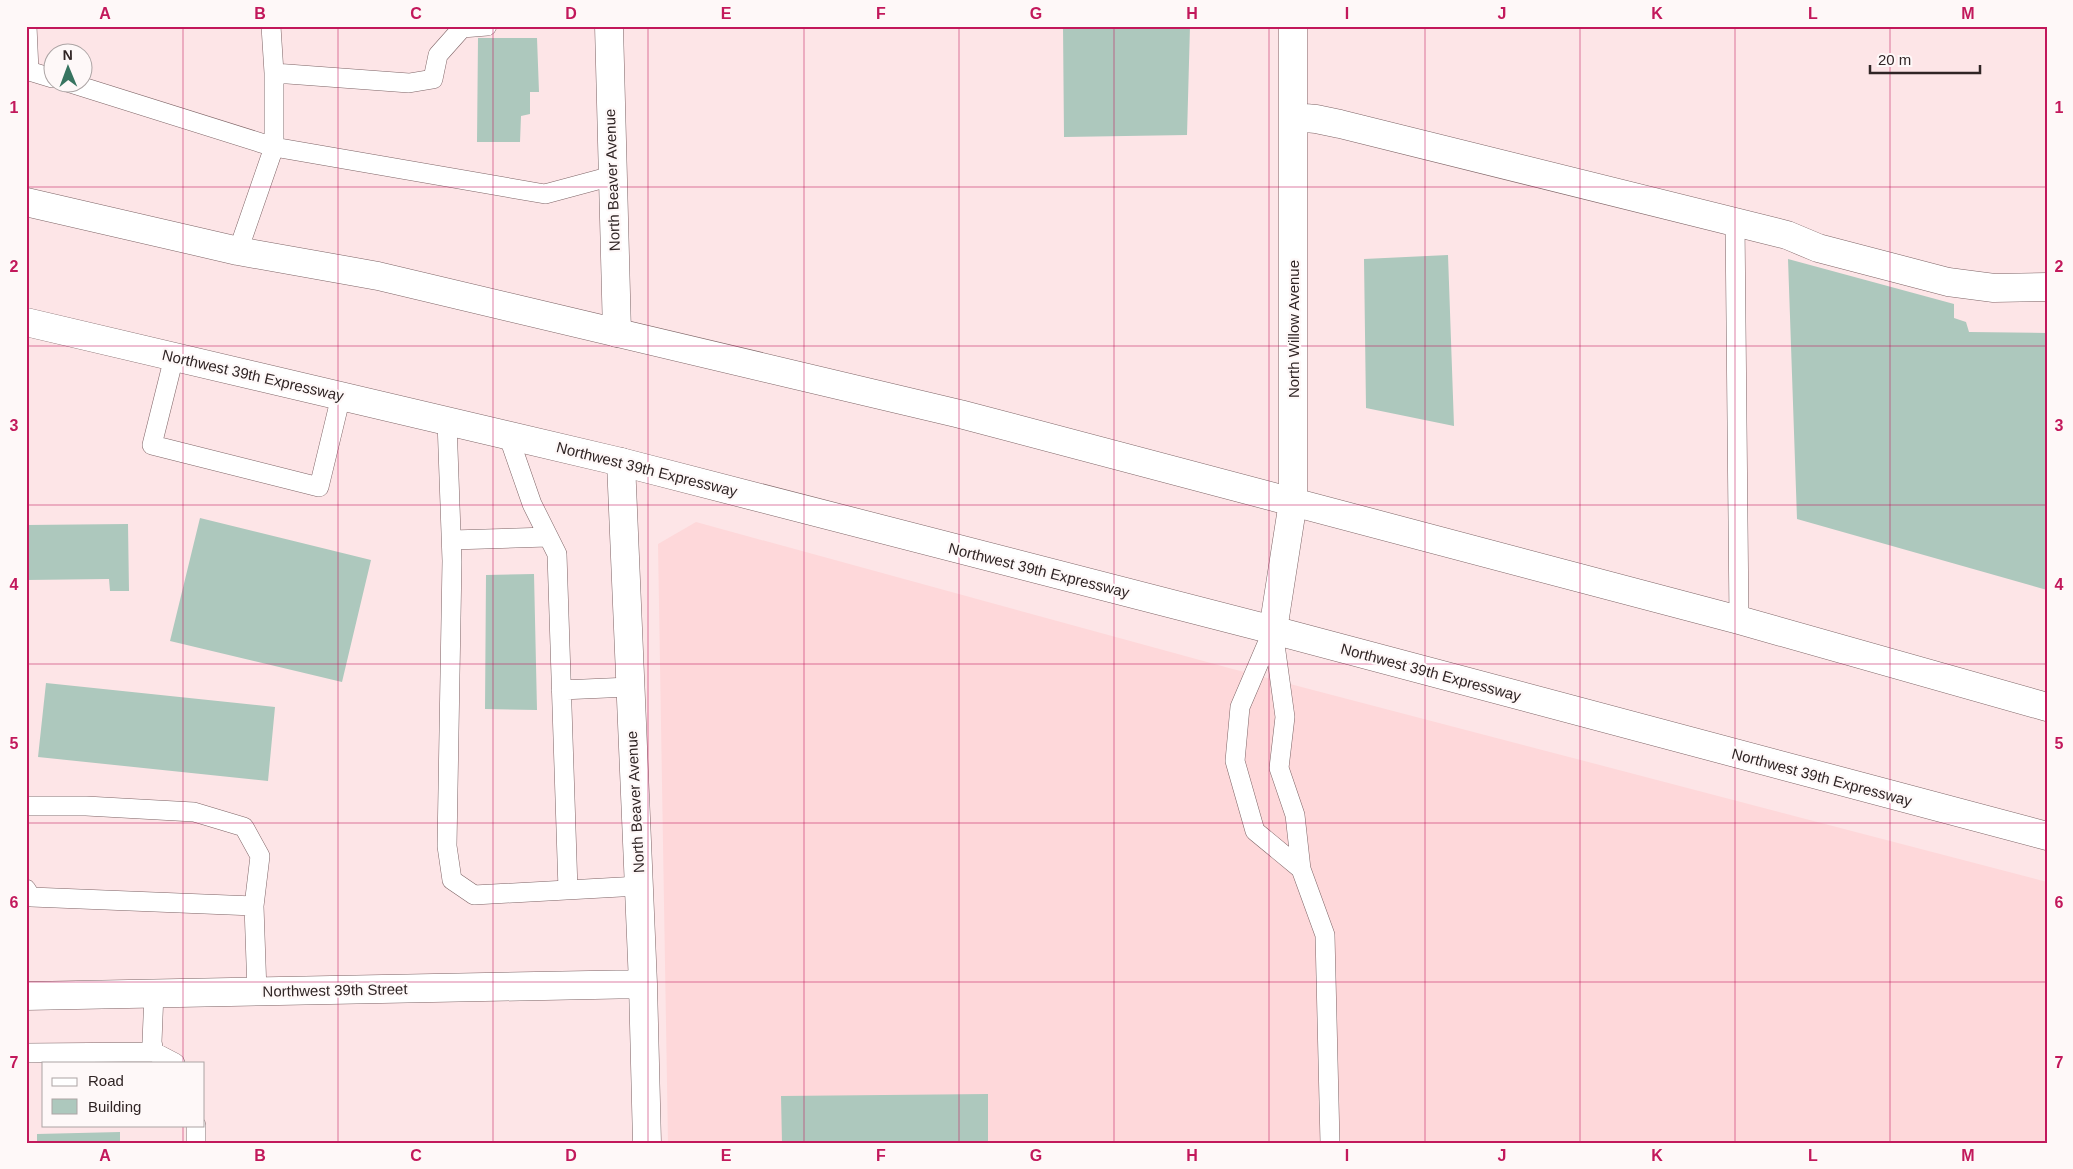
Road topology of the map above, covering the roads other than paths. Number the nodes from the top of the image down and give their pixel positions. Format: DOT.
graph roads {
  1 [pos="27,26"];
  2 [pos="271,26"];
  3 [pos="487,26"];
  4 [pos="609,26"];
  5 [pos="1293,26"];
  6 [pos="274,73"];
  7 [pos="42,75"];
  8 [pos="92,90"];
  9 [pos="1294,117"];
  10 [pos="274,147"];
  11 [pos="612,176"];
  12 [pos="26,202"];
  13 [pos="1735,222"];
  14 [pos="238,251"];
  15 [pos="2047,287"];
  16 [pos="26,322"];
  17 [pos="617,333"];
  18 [pos="174,357"];
  19 [pos="341,396"];
  20 [pos="447,421"];
  21 [pos="508,436"];
  22 [pos="621,462"];
  23 [pos="1293,502"];
  24 [pos="548,537"];
  25 [pos="452,540"];
  26 [pos="1739,620"];
  27 [pos="1273,630"];
  28 [pos="630,687"];
  29 [pos="561,690"];
  30 [pos="2047,707"];
  31 [pos="26,806"];
  32 [pos="2047,836"];
  33 [pos="1301,869"];
  34 [pos="639,886"];
  35 [pos="26,889"];
  36 [pos="568,890"];
  37 [pos="254,906"];
  38 [pos="643,984"];
  39 [pos="257,992"];
  40 [pos="154,993"];
  41 [pos="26,996"];
  42 [pos="154,1052"];
  43 [pos="26,1054"];
  44 [pos="172,1062"];
  45 [pos="196,1126"];
  46 [pos="196,1143"];
  47 [pos="647,1143"];
  48 [pos="1330,1143"];
  1 -- 7 [label="lane"];
  2 -- 6 [label="lane"];
  3 -- 6 [label="lane"];
  4 -- 11 [label="main road, North Beaver Avenue"];
  5 -- 9 [label="main road, North Willow Avenue"];
  6 -- 10 [label="lane"];
  8 -- 10 [label="lane"];
  9 -- 13 [label="main road"];
  9 -- 23 [label="main road, North Willow Avenue"];
  10 -- 11 [label="lane"];
  10 -- 14 [label="lane"];
  11 -- 17 [label="main road, North Beaver Avenue"];
  12 -- 14 [label="main road"];
  13 -- 15 [label="main road"];
  13 -- 26 [label="lane"];
  14 -- 17 [label="main road"];
  16 -- 18 [label="main road, Northwest 39th Expressway"];
  17 -- 23 [label="main road"];
  18 -- 19 [label="main road, Northwest 39th Expressway"];
  18 -- 19 [label="lane"];
  19 -- 20 [label="main road, Northwest 39th Expressway"];
  20 -- 21 [label="main road, Northwest 39th Expressway"];
  20 -- 25 [label="lane"];
  21 -- 22 [label="main road, Northwest 39th Expressway"];
  21 -- 24 [label="lane"];
  22 -- 27 [label="main road, Northwest 39th Expressway"];
  22 -- 28 [label="main road, North Beaver Avenue"];
  23 -- 26 [label="main road"];
  23 -- 27 [label="main road, North Willow Avenue"];
  24 -- 25 [label="lane"];
  24 -- 29 [label="lane"];
  25 -- 36 [label="lane"];
  26 -- 30 [label="main road"];
  27 -- 32 [label="main road, Northwest 39th Expressway"];
  27 -- 33 [label="lane"];
  27 -- 33 [label="lane"];
  28 -- 29 [label="lane"];
  28 -- 34 [label="main road, North Beaver Avenue"];
  29 -- 36 [label="lane"];
  31 -- 37 [label="lane"];
  33 -- 48 [label="lane"];
  34 -- 36 [label="lane"];
  34 -- 38 [label="main road, North Beaver Avenue"];
  35 -- 37 [label="lane"];
  37 -- 39 [label="lane"];
  38 -- 39 [label="main road, Northwest 39th Street"];
  38 -- 47 [label="main road, North Beaver Avenue"];
  39 -- 40 [label="main road, Northwest 39th Street"];
  40 -- 41 [label="main road, Northwest 39th Street"];
  40 -- 42 [label="lane"];
  42 -- 43 [label="lane"];
  42 -- 44 [label="lane"];
  45 -- 46 [label="lane"];
}
